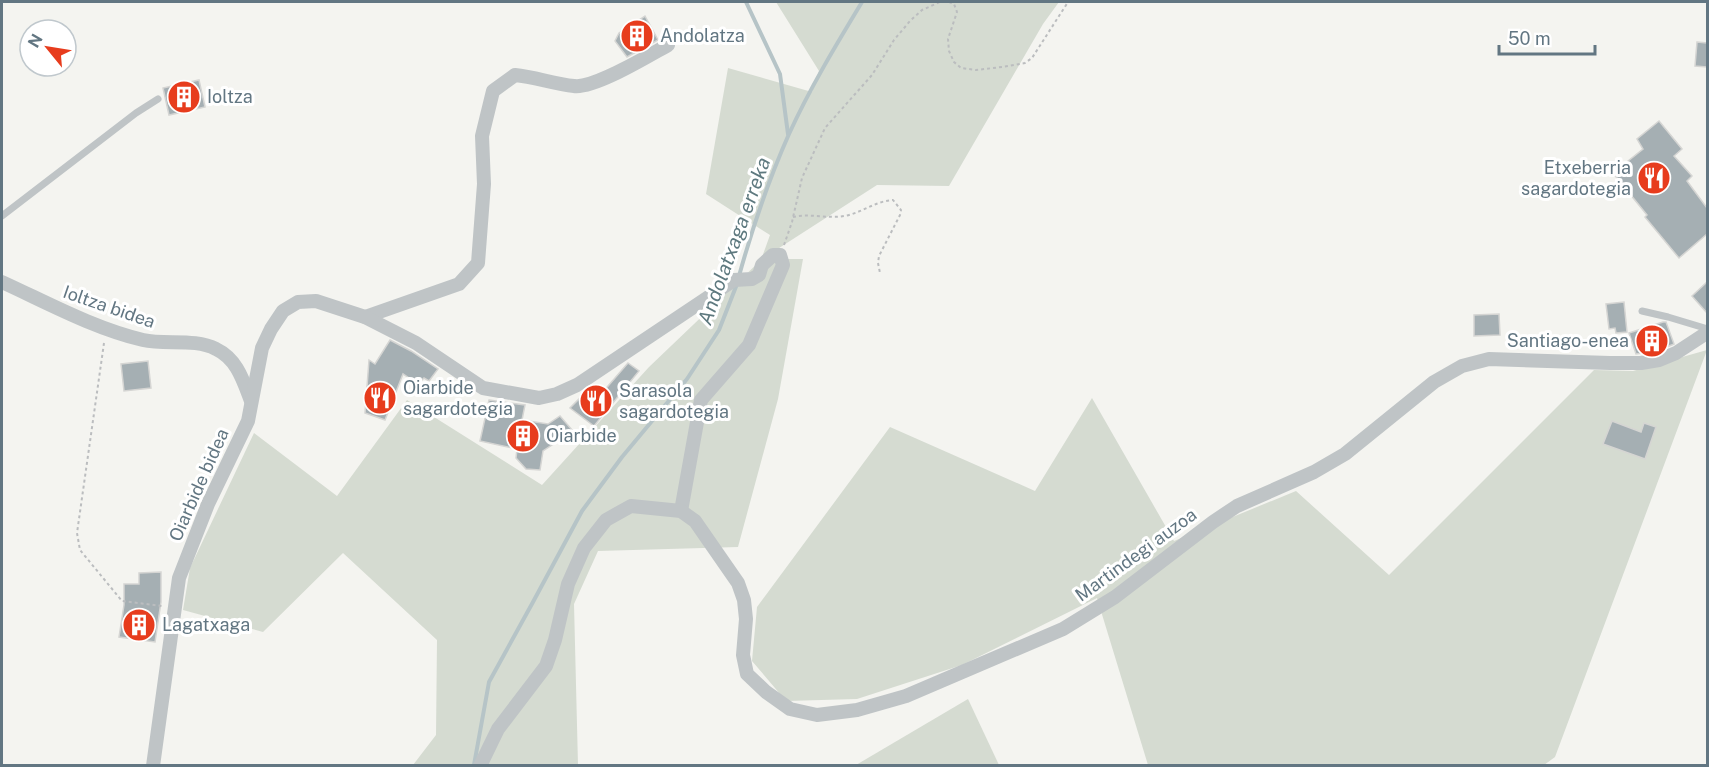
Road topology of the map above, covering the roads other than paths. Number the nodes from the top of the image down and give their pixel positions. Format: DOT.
graph roads {
  1 [pos="668,45"];
  2 [pos="158,99"];
  3 [pos="2,216"];
  4 [pos="2,282"];
  5 [pos="1642,311"];
  6 [pos="365,318"];
  7 [pos="1707,331"];
  8 [pos="251,401"];
  9 [pos="681,511"];
  10 [pos="153,765"];
  11 [pos="480,765"];
  1 -- 6 [label="street"];
  2 -- 3 [label="lane"];
  4 -- 8 [label="street, Ioltza bidea"];
  5 -- 7 [label="lane, Martindegi auzoa"];
  6 -- 8 [label="street, Oiarbide bidea"];
  6 -- 9 [label="street, Oiarbide bidea"];
  7 -- 9 [label="street, Martindegi auzoa"];
  8 -- 10 [label="street, Oiarbide bidea"];
  9 -- 11 [label="street"];
}
